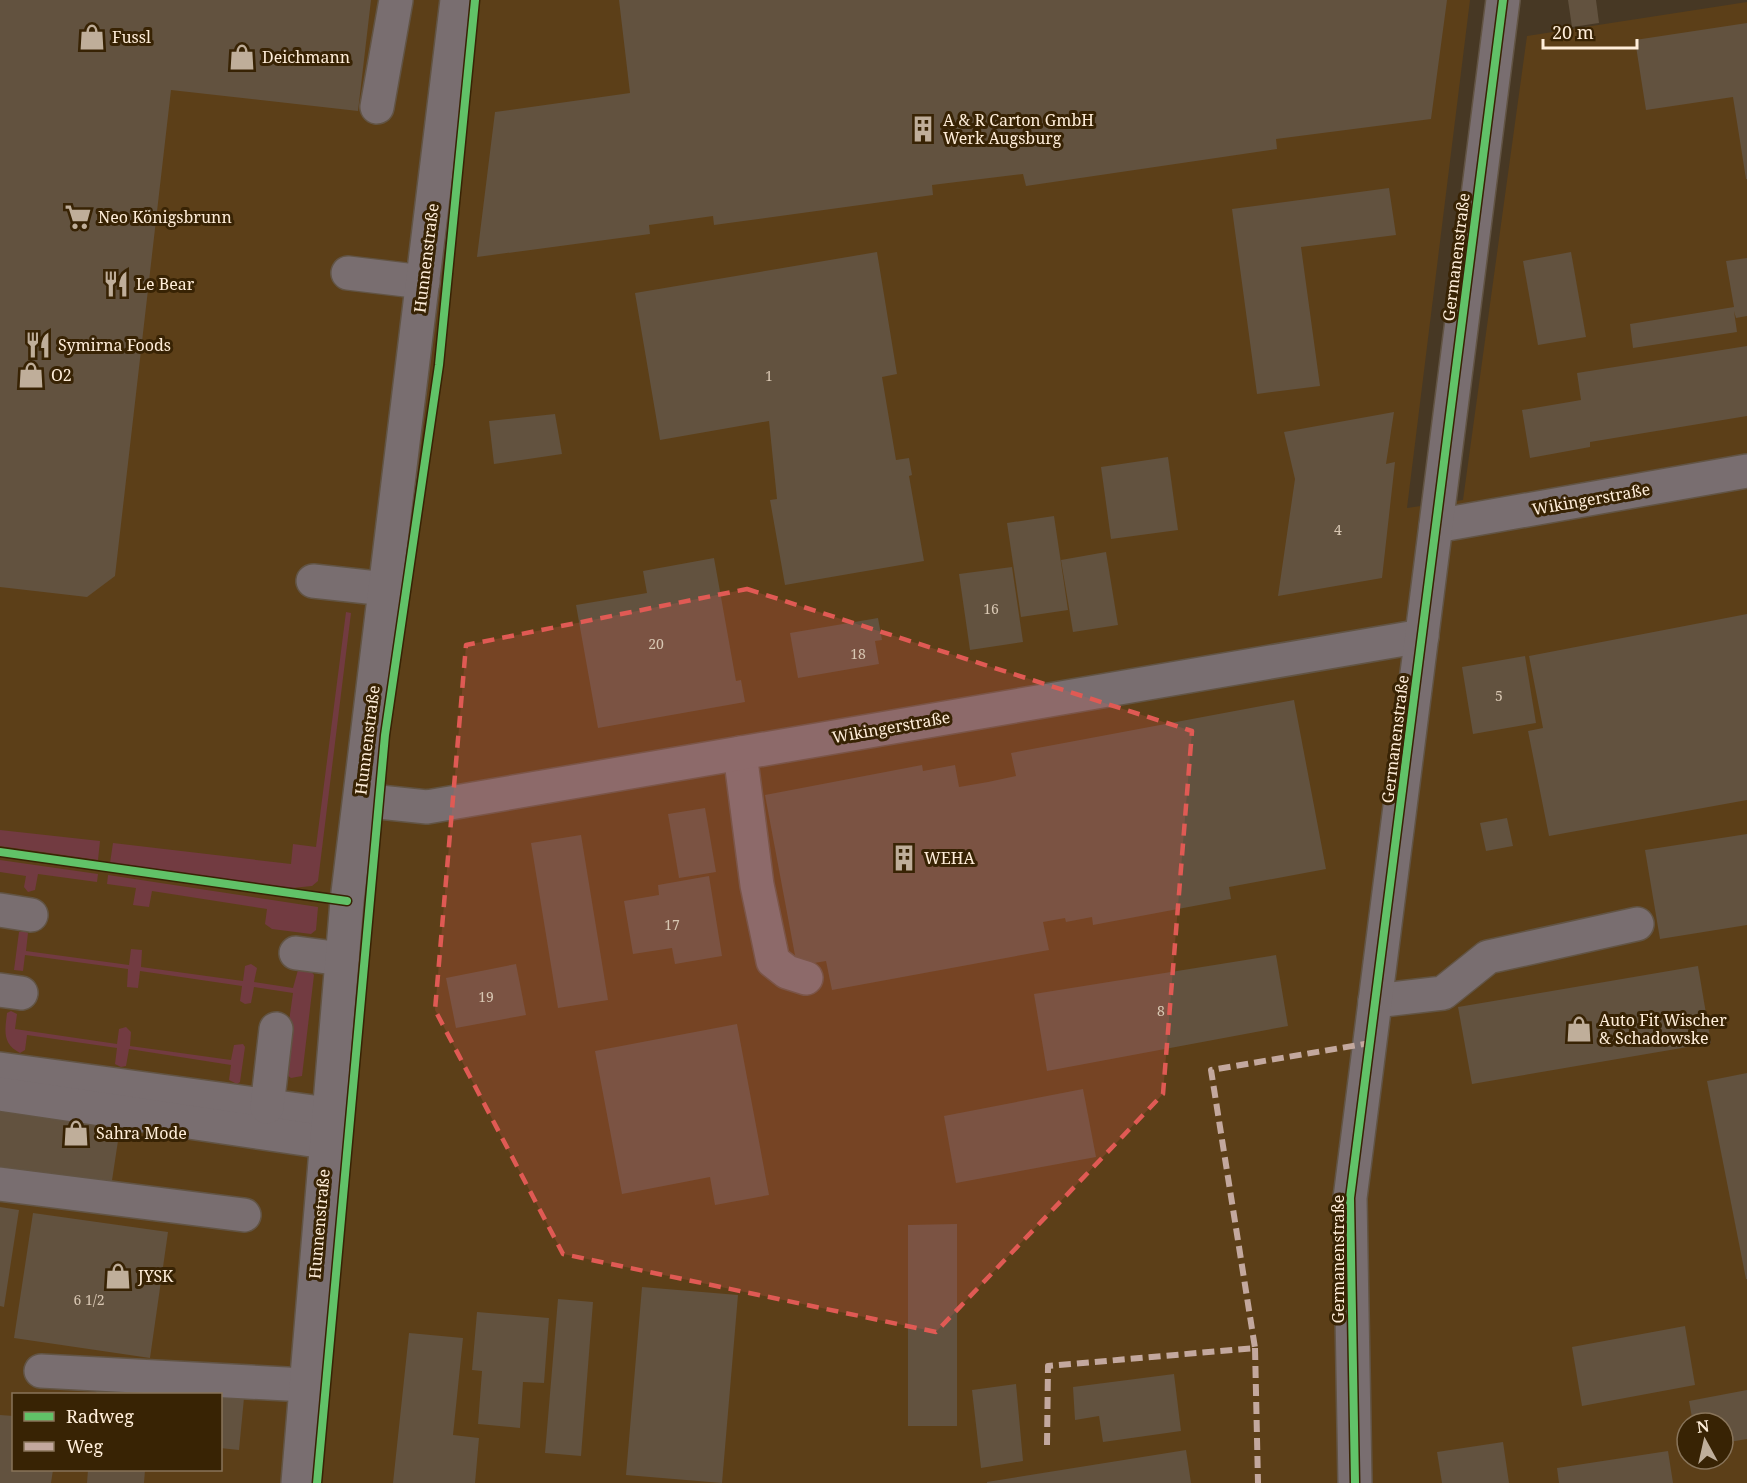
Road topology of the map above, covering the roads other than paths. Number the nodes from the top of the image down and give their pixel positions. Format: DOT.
graph roads {
  1 [pos="396,0"];
  2 [pos="457,0"];
  3 [pos="1503,0"];
  4 [pos="377,107"];
  5 [pos="348,273"];
  6 [pos="423,282"];
  7 [pos="1747,471"];
  8 [pos="1436,526"];
  9 [pos="313,581"];
  10 [pos="386,589"];
  11 [pos="1422,636"];
  12 [pos="740,753"];
  13 [pos="360,800"];
  14 [pos="1637,924"];
  15 [pos="296,953"];
  16 [pos="342,959"];
  17 [pos="806,978"];
  18 [pos="1375,1000"];
  19 [pos="276,1029"];
  20 [pos="0,1069"];
  21 [pos="0,1094"];
  22 [pos="267,1107"];
  23 [pos="327,1128"];
  24 [pos="0,1184"];
  25 [pos="244,1215"];
  26 [pos="41,1371"];
  27 [pos="306,1385"];
  28 [pos="298,1483"];
  29 [pos="1355,1483"];
  1 -- 4 [label="street"];
  2 -- 6 [label="street, Hunnenstraße"];
  3 -- 8 [label="street, Germanenstraße"];
  5 -- 6 [label="street"];
  6 -- 10 [label="street, Hunnenstraße"];
  7 -- 8 [label="street, Wikingerstraße"];
  8 -- 11 [label="street, Germanenstraße"];
  9 -- 10 [label="street"];
  10 -- 13 [label="street, Hunnenstraße"];
  11 -- 12 [label="street, Wikingerstraße"];
  11 -- 18 [label="street, Germanenstraße"];
  12 -- 13 [label="street, Wikingerstraße"];
  12 -- 17 [label="street"];
  13 -- 16 [label="street, Hunnenstraße"];
  14 -- 18 [label="street"];
  15 -- 16 [label="street"];
  16 -- 23 [label="street, Hunnenstraße"];
  18 -- 29 [label="street, Germanenstraße"];
  19 -- 22 [label="street"];
  20 -- 22 [label="street"];
  21 -- 23 [label="street"];
  22 -- 23 [label="street"];
  23 -- 27 [label="street, Hunnenstraße"];
  24 -- 25 [label="street"];
  26 -- 27 [label="street"];
  27 -- 28 [label="street, Hunnenstraße"];
}
